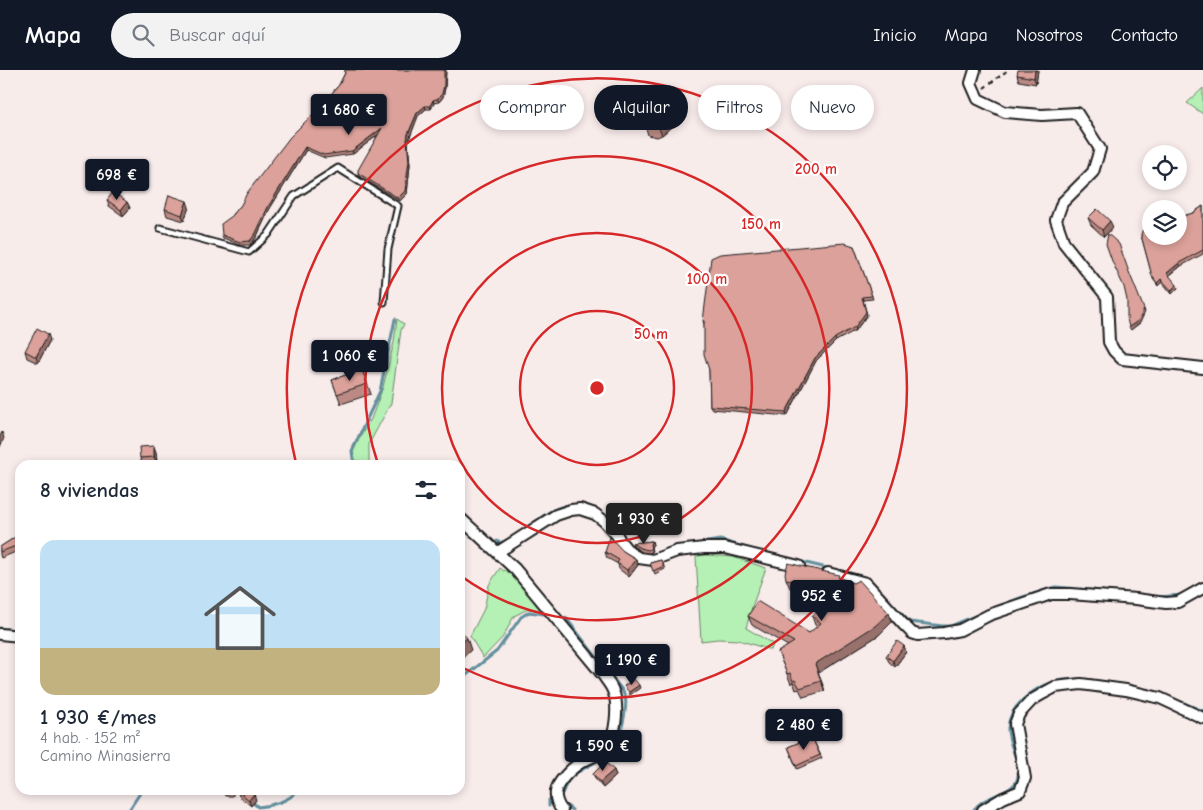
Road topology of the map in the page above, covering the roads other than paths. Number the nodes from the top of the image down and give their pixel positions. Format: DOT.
graph roads {
  1 [pos="975,70"];
  2 [pos="160,228"];
  3 [pos="384,302"];
  4 [pos="1203,368"];
  5 [pos="465,522"];
  6 [pos="498,552"];
  7 [pos="1203,588"];
  8 [pos="0,634"];
  9 [pos="15,636"];
  10 [pos="1203,718"];
  11 [pos="562,810"];
  12 [pos="983,810"];
  1 -- 4 [label="street"];
  2 -- 3 [label="lane"];
  5 -- 6 [label="street"];
  6 -- 7 [label="street"];
  6 -- 11 [label="street"];
  8 -- 9 [label="street"];
  10 -- 12 [label="street"];
}
